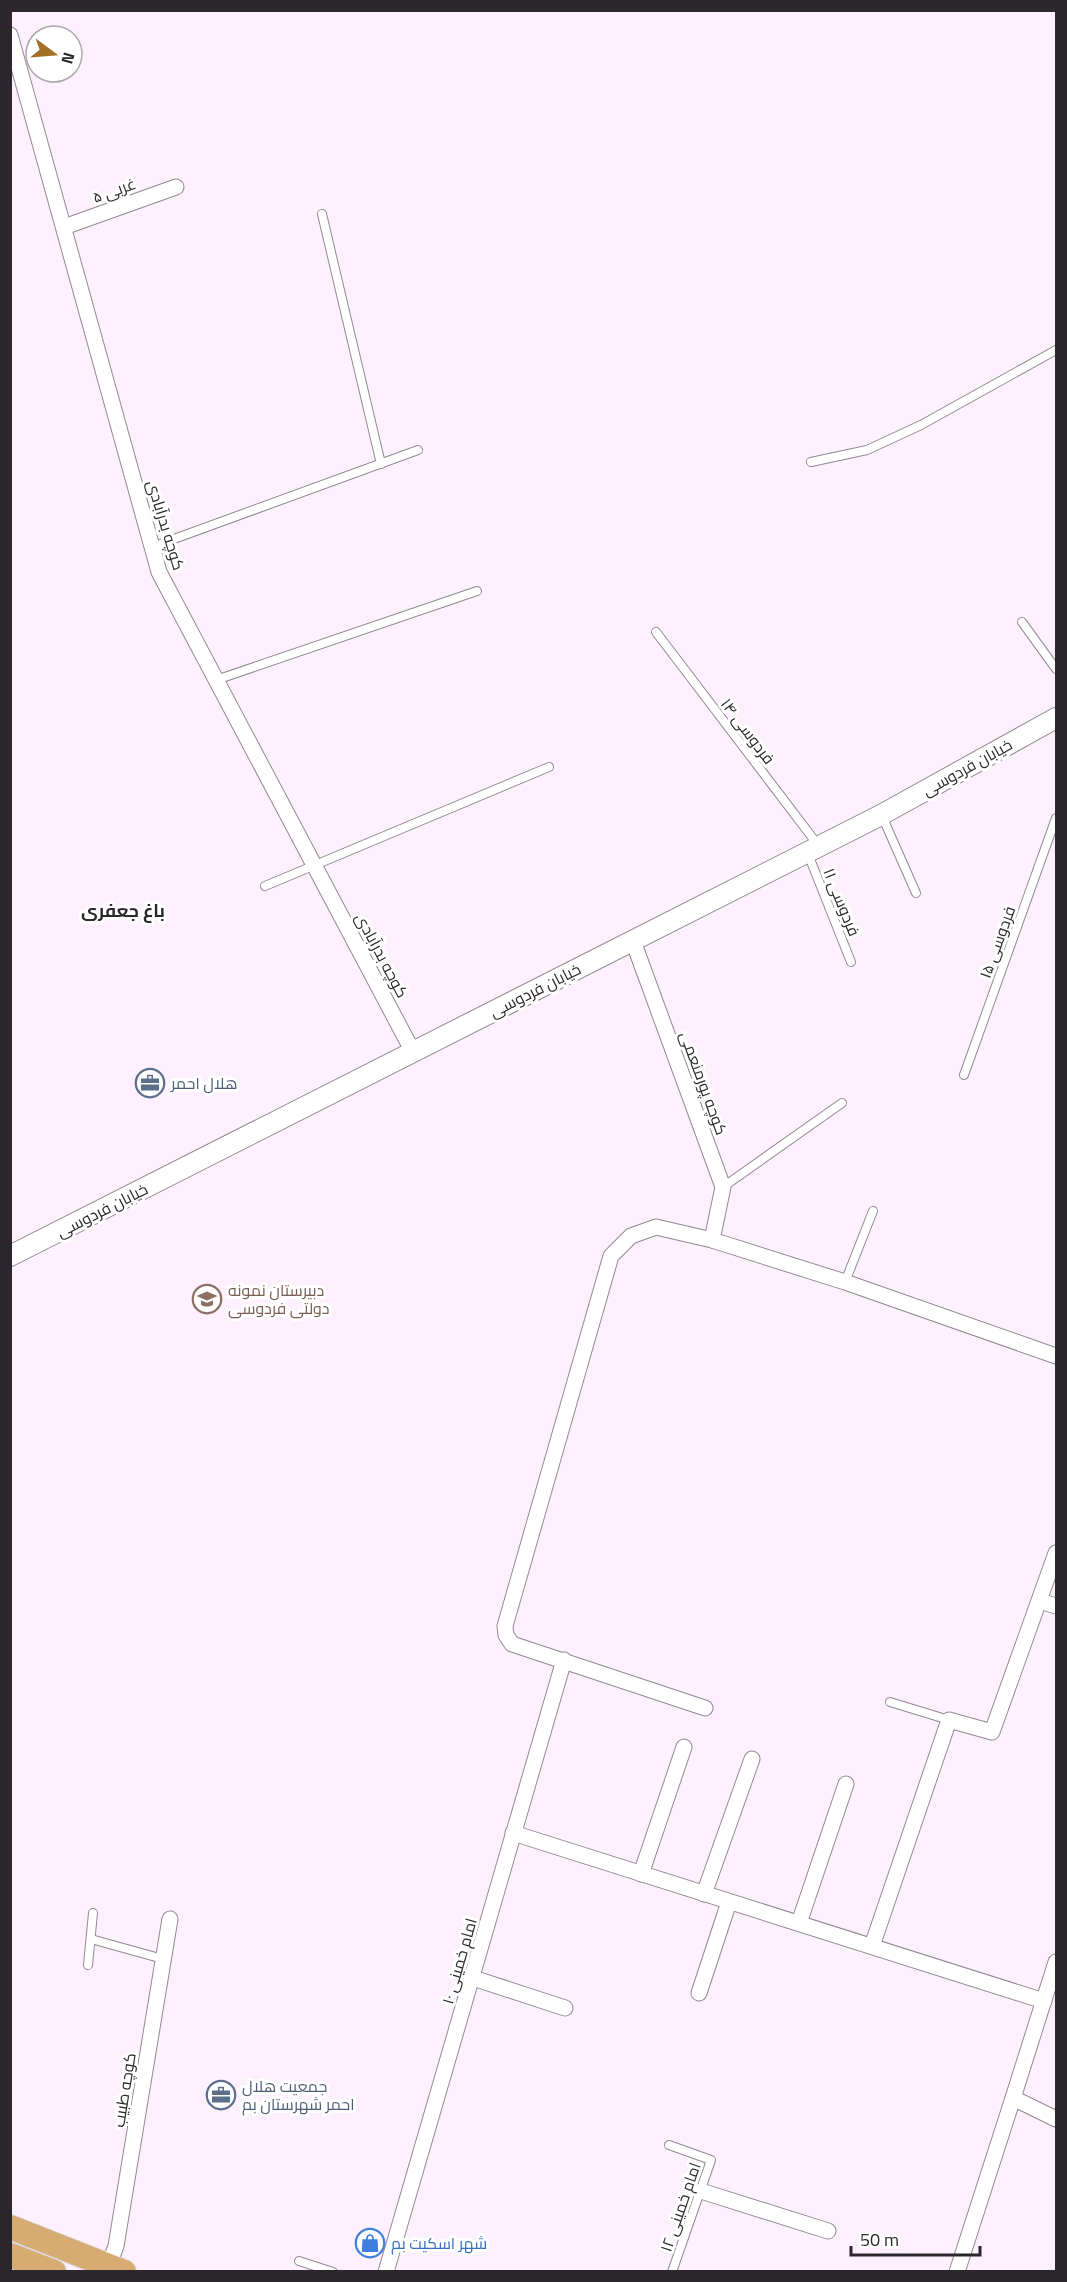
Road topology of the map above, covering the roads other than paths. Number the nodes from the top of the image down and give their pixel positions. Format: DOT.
graph roads {
  1 [pos="10,35"];
  2 [pos="176,187"];
  3 [pos="322,214"];
  4 [pos="64,227"];
  5 [pos="1056,350"];
  6 [pos="418,450"];
  7 [pos="811,462"];
  8 [pos="381,464"];
  9 [pos="152,547"];
  10 [pos="477,591"];
  11 [pos="1022,622"];
  12 [pos="656,632"];
  13 [pos="1056,669"];
  14 [pos="216,680"];
  15 [pos="1056,717"];
  16 [pos="549,767"];
  17 [pos="881,815"];
  18 [pos="1056,818"];
  19 [pos="814,849"];
  20 [pos="314,865"];
  21 [pos="265,886"];
  22 [pos="916,893"];
  23 [pos="633,941"];
  24 [pos="851,962"];
  25 [pos="413,1052"];
  26 [pos="964,1075"];
  27 [pos="842,1103"];
  28 [pos="723,1187"];
  29 [pos="873,1211"];
  30 [pos="712,1240"];
  31 [pos="10,1256"];
  32 [pos="845,1282"];
  33 [pos="1056,1356"];
  34 [pos="1056,1553"];
  35 [pos="1040,1601"];
  36 [pos="1056,1606"];
  37 [pos="564,1660"];
  38 [pos="890,1702"];
  39 [pos="705,1708"];
  40 [pos="949,1720"];
  41 [pos="684,1747"];
  42 [pos="752,1759"];
  43 [pos="846,1784"];
  44 [pos="513,1833"];
  45 [pos="641,1874"];
  46 [pos="704,1894"];
  47 [pos="729,1902"];
  48 [pos="93,1913"];
  49 [pos="170,1919"];
  50 [pos="799,1923"];
  51 [pos="91,1939"];
  52 [pos="872,1946"];
  53 [pos="163,1959"];
  54 [pos="1056,1962"];
  55 [pos="88,1965"];
  56 [pos="473,1978"];
  57 [pos="699,1993"];
  58 [pos="1044,2001"];
  59 [pos="565,2008"];
  60 [pos="1013,2098"];
  61 [pos="1056,2119"];
  62 [pos="669,2145"];
  63 [pos="701,2191"];
  64 [pos="10,2227"];
  65 [pos="828,2231"];
  66 [pos="10,2255"];
  67 [pos="299,2261"];
  68 [pos="117,2268"];
  69 [pos="54,2271"];
  70 [pos="333,2271"];
  71 [pos="386,2271"];
  72 [pos="672,2271"];
  73 [pos="957,2271"];
  1 -- 4 [label="street, کوچه بدرآبادی"];
  2 -- 4 [label="street, ۵ غربی"];
  3 -- 8 [label="lane"];
  4 -- 9 [label="street, کوچه بدرآبادی"];
  5 -- 7 [label="lane"];
  6 -- 8 [label="lane"];
  8 -- 9 [label="lane"];
  9 -- 14 [label="street, کوچه بدرآبادی"];
  10 -- 14 [label="lane"];
  11 -- 13 [label="lane"];
  12 -- 19 [label="lane, فردوسی ۱۴"];
  14 -- 20 [label="street, کوچه بدرآبادی"];
  15 -- 17 [label="street, خیابان فردوسی"];
  16 -- 20 [label="lane"];
  17 -- 19 [label="street, خیابان فردوسی"];
  17 -- 22 [label="lane"];
  18 -- 26 [label="lane, فردوسی ۱۵"];
  19 -- 23 [label="street, خیابان فردوسی"];
  19 -- 24 [label="lane, فردوسی ۱۱"];
  20 -- 21 [label="lane"];
  20 -- 25 [label="street, کوچه بدرآبادی"];
  23 -- 25 [label="street, خیابان فردوسی"];
  23 -- 28 [label="street, کوچه پورمنعمی"];
  25 -- 31 [label="street, خیابان فردوسی"];
  27 -- 28 [label="lane"];
  28 -- 30 [label="street"];
  29 -- 32 [label="lane"];
  30 -- 32 [label="street"];
  30 -- 37 [label="street"];
  32 -- 33 [label="street"];
  34 -- 35 [label="street"];
  35 -- 36 [label="street"];
  35 -- 40 [label="street"];
  37 -- 39 [label="street"];
  37 -- 44 [label="street, امام خمینی ۱۰"];
  38 -- 40 [label="lane"];
  40 -- 52 [label="street"];
  41 -- 45 [label="street"];
  42 -- 46 [label="street"];
  43 -- 50 [label="street"];
  44 -- 45 [label="street"];
  44 -- 56 [label="street, امام خمینی ۱۰"];
  45 -- 46 [label="street"];
  46 -- 47 [label="street"];
  47 -- 50 [label="street"];
  47 -- 57 [label="street"];
  48 -- 51 [label="lane"];
  49 -- 53 [label="street, کوچه طبیب"];
  50 -- 52 [label="street"];
  51 -- 53 [label="lane"];
  51 -- 55 [label="lane"];
  52 -- 58 [label="street"];
  53 -- 68 [label="street, کوچه طبیب"];
  54 -- 58 [label="street"];
  56 -- 59 [label="street"];
  56 -- 71 [label="street, امام خمینی ۱۰"];
  58 -- 60 [label="street"];
  60 -- 61 [label="street"];
  60 -- 73 [label="street"];
  62 -- 63 [label="lane, امام خمینی ۱۲"];
  63 -- 65 [label="street"];
  63 -- 72 [label="lane, امام خمینی ۱۲"];
  64 -- 68 [label="main road"];
  66 -- 69 [label="main road"];
  67 -- 70 [label="lane"];
}
